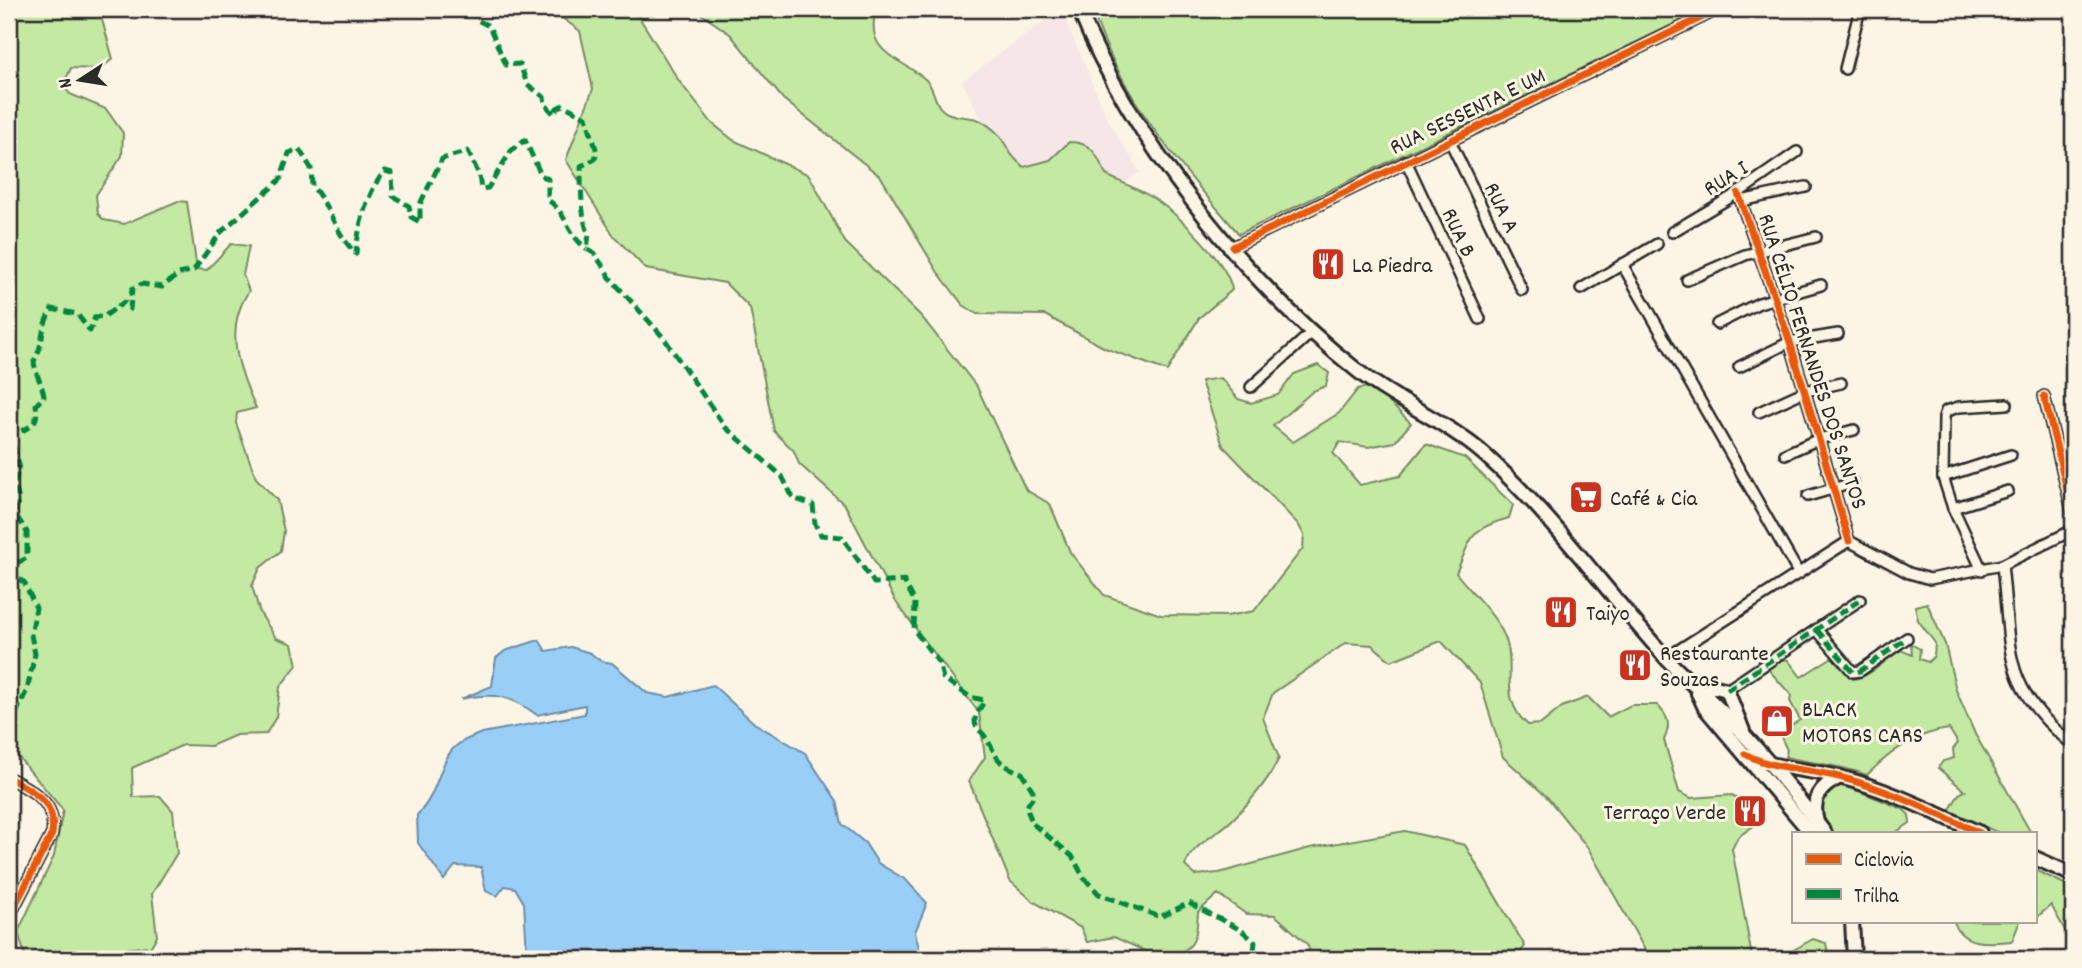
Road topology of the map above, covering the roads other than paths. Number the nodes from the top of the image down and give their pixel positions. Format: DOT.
graph roads {
  1 [pos="1079,9"];
  2 [pos="1718,9"];
  3 [pos="1860,9"];
  4 [pos="1845,69"];
  5 [pos="1450,142"];
  6 [pos="1797,152"];
  7 [pos="1406,161"];
  8 [pos="1806,187"];
  9 [pos="1740,197"];
  10 [pos="1672,232"];
  11 [pos="1816,237"];
  12 [pos="1657,244"];
  13 [pos="1233,247"];
  14 [pos="1759,250"];
  15 [pos="1622,264"];
  16 [pos="1688,279"];
  17 [pos="1821,285"];
  18 [pos="1581,289"];
  19 [pos="1522,290"];
  20 [pos="1775,298"];
  21 [pos="1480,319"];
  22 [pos="1717,324"];
  23 [pos="1311,333"];
  24 [pos="1838,334"];
  25 [pos="1790,342"];
  26 [pos="1739,367"];
  27 [pos="1841,383"];
  28 [pos="1251,387"];
  29 [pos="1805,391"];
  30 [pos="2044,396"];
  31 [pos="2007,404"];
  32 [pos="1759,412"];
  33 [pos="1854,430"];
  34 [pos="1819,439"];
  35 [pos="1785,454"];
  36 [pos="2011,454"];
  37 [pos="1943,477"];
  38 [pos="1853,483"];
  39 [pos="1833,488"];
  40 [pos="2008,491"];
  41 [pos="1808,496"];
  42 [pos="1953,508"];
  43 [pos="2073,514"];
  44 [pos="2073,530"];
  45 [pos="1849,541"];
  46 [pos="2001,565"];
  47 [pos="1982,570"];
  48 [pos="1799,575"];
  49 [pos="1860,600"];
  50 [pos="1817,630"];
  51 [pos="1907,638"];
  52 [pos="1666,658"];
  53 [pos="1727,690"];
  54 [pos="1698,693"];
  55 [pos="2073,745"];
  56 [pos="1746,747"];
  57 [pos="1766,763"];
  58 [pos="1840,777"];
  59 [pos="9,778"];
  60 [pos="1818,830"];
  61 [pos="1978,832"];
  62 [pos="2036,858"];
  63 [pos="2073,875"];
  64 [pos="9,917"];
  65 [pos="1852,922"];
  66 [pos="1854,959"];
  1 -- 13 [label="main road"];
  2 -- 5 [label="street, RUA SESSENTA E UM"];
  3 -- 4 [label="street"];
  5 -- 7 [label="street, RUA SESSENTA E UM"];
  5 -- 19 [label="street, RUA A"];
  6 -- 9 [label="street, RUA I"];
  7 -- 13 [label="street, RUA SESSENTA E UM"];
  7 -- 21 [label="street, RUA B"];
  8 -- 9 [label="street"];
  9 -- 10 [label="street, RUA I"];
  9 -- 14 [label="street, RUA CÉLIO FERNANDES DOS SANTOS"];
  11 -- 14 [label="street"];
  12 -- 15 [label="street"];
  13 -- 23 [label="main road"];
  14 -- 16 [label="street"];
  14 -- 20 [label="street, RUA CÉLIO FERNANDES DOS SANTOS"];
  15 -- 18 [label="street"];
  15 -- 48 [label="street"];
  17 -- 20 [label="street"];
  20 -- 22 [label="street"];
  20 -- 25 [label="street, RUA CÉLIO FERNANDES DOS SANTOS"];
  23 -- 28 [label="street"];
  23 -- 52 [label="main road"];
  24 -- 25 [label="street"];
  25 -- 26 [label="street"];
  25 -- 29 [label="street, RUA CÉLIO FERNANDES DOS SANTOS"];
  27 -- 29 [label="street"];
  29 -- 32 [label="street"];
  29 -- 34 [label="street, RUA CÉLIO FERNANDES DOS SANTOS"];
  30 -- 43 [label="street"];
  31 -- 37 [label="street"];
  33 -- 34 [label="street"];
  34 -- 35 [label="street"];
  34 -- 39 [label="street, RUA CÉLIO FERNANDES DOS SANTOS"];
  36 -- 37 [label="street"];
  37 -- 42 [label="street"];
  38 -- 39 [label="street"];
  39 -- 41 [label="street"];
  39 -- 45 [label="street, RUA CÉLIO FERNANDES DOS SANTOS"];
  40 -- 42 [label="street"];
  42 -- 47 [label="street"];
  44 -- 46 [label="street"];
  45 -- 47 [label="street"];
  45 -- 48 [label="street, RUA CÉLIO FERNANDES DOS SANTOS"];
  46 -- 47 [label="street"];
  46 -- 55 [label="street"];
  48 -- 52 [label="street, RUA CÉLIO FERNANDES DOS SANTOS"];
  49 -- 50 [label="street"];
  50 -- 51 [label="street"];
  50 -- 53 [label="street"];
  52 -- 54 [label="main road"];
  53 -- 54 [label="main road"];
  53 -- 56 [label="main road"];
  54 -- 56 [label="main road"];
  56 -- 57 [label="main road"];
  56 -- 60 [label="main road"];
  57 -- 58 [label="main road"];
  57 -- 60 [label="main road"];
  58 -- 60 [label="main road"];
  58 -- 61 [label="main road"];
  59 -- 64 [label="street"];
  62 -- 63 [label="main road"];
  65 -- 66 [label="main road"];
}
